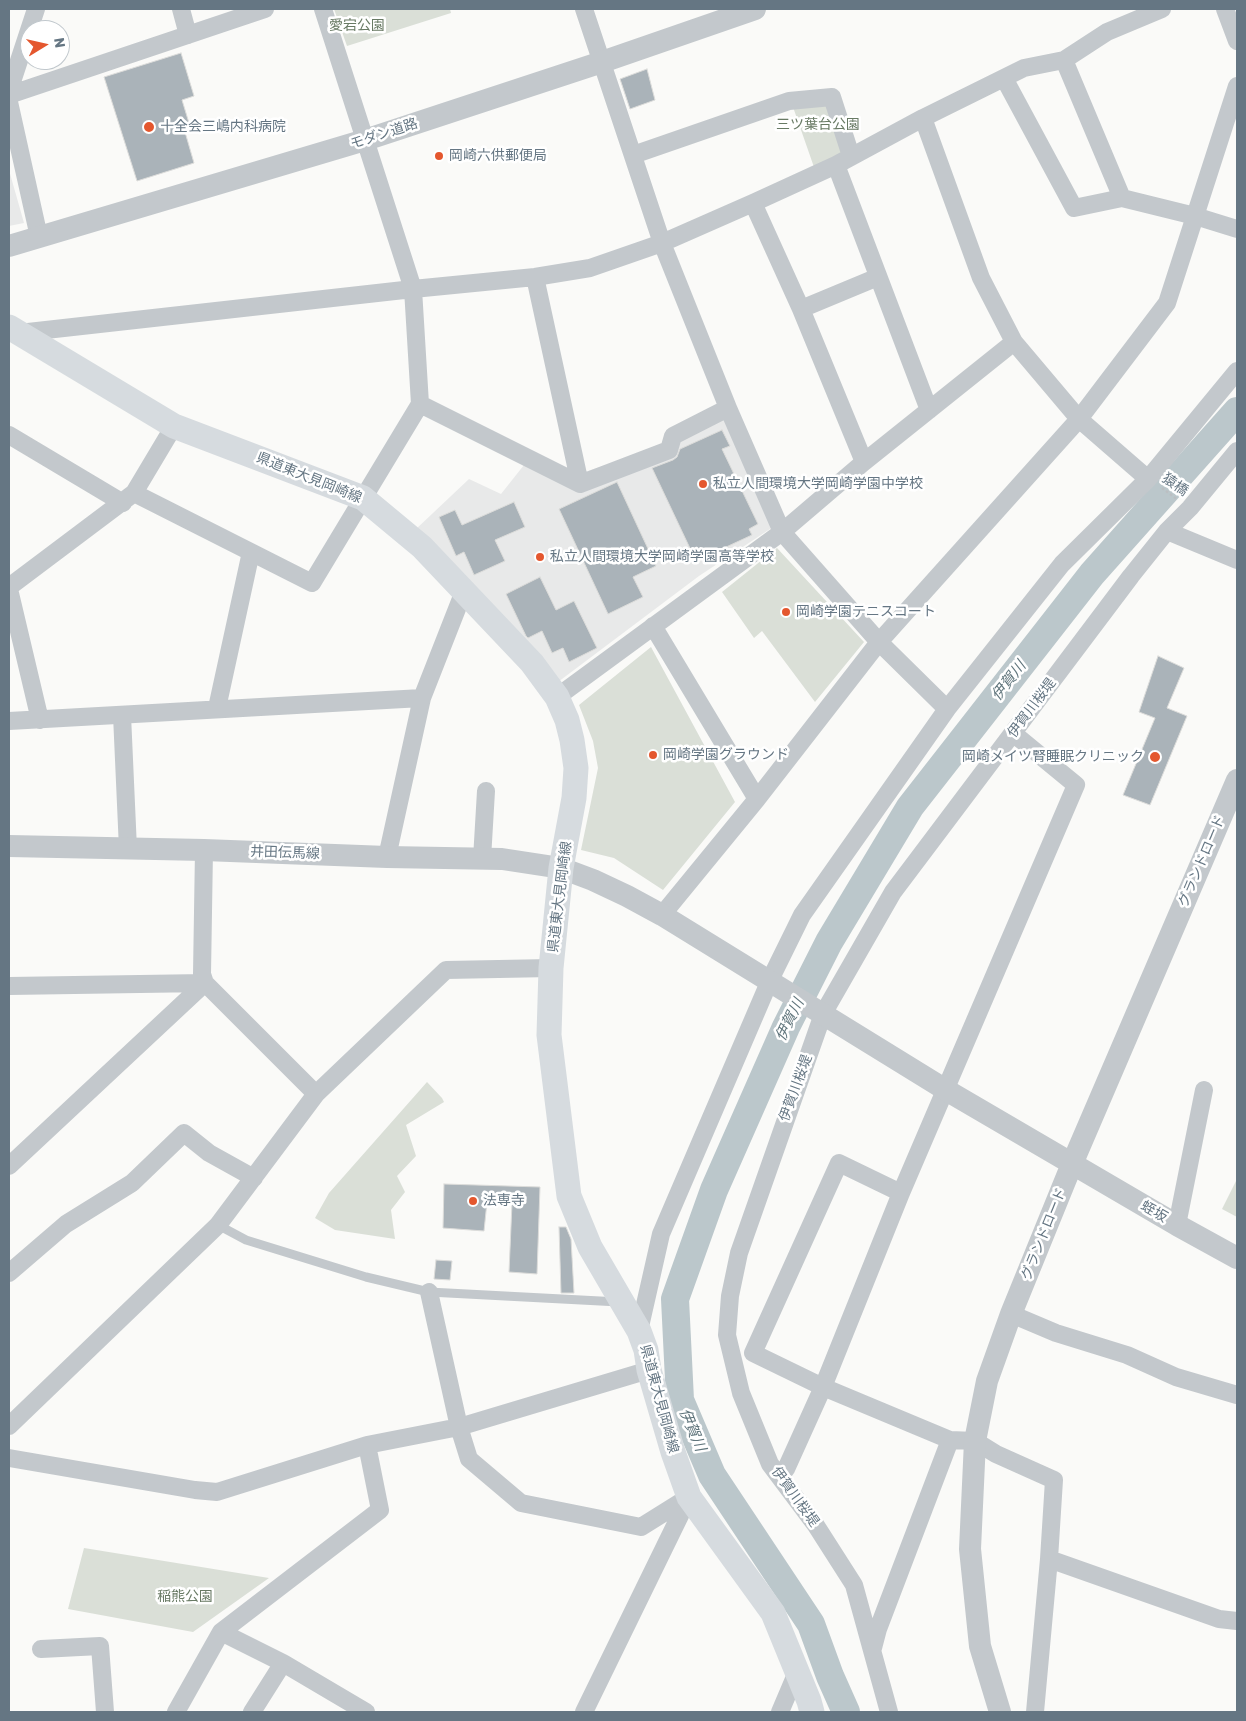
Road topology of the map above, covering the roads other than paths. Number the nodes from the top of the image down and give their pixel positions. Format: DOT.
graph roads {
  1 [pos="36,9"];
  2 [pos="181,9"];
  3 [pos="265,9"];
  4 [pos="323,9"];
  5 [pos="584,9"];
  6 [pos="755,9"];
  7 [pos="1162,9"];
  8 [pos="1225,9"];
  9 [pos="188,35"];
  10 [pos="1237,41"];
  11 [pos="1064,60"];
  12 [pos="602,62"];
  13 [pos="1004,78"];
  14 [pos="1237,86"];
  15 [pos="9,91"];
  16 [pos="9,95"];
  17 [pos="9,102"];
  18 [pos="923,118"];
  19 [pos="365,140"];
  20 [pos="632,155"];
  21 [pos="843,160"];
  22 [pos="1122,198"];
  23 [pos="753,203"];
  24 [pos="1195,216"];
  25 [pos="1237,230"];
  26 [pos="39,237"];
  27 [pos="662,243"];
  28 [pos="9,246"];
  29 [pos="535,277"];
  30 [pos="878,277"];
  31 [pos="413,288"];
  32 [pos="801,308"];
  33 [pos="12,334"];
  34 [pos="1014,342"];
  35 [pos="1237,371"];
  36 [pos="420,404"];
  37 [pos="728,408"];
  38 [pos="929,410"];
  39 [pos="1079,419"];
  40 [pos="174,426"];
  41 [pos="9,434"];
  42 [pos="1237,451"];
  43 [pos="864,462"];
  44 [pos="1148,479"];
  45 [pos="580,484"];
  46 [pos="128,498"];
  47 [pos="363,498"];
  48 [pos="1167,531"];
  49 [pos="782,532"];
  50 [pos="251,552"];
  51 [pos="1237,560"];
  52 [pos="9,588"];
  53 [pos="464,591"];
  54 [pos="653,626"];
  55 [pos="879,642"];
  56 [pos="557,697"];
  57 [pos="422,698"];
  58 [pos="217,708"];
  59 [pos="947,709"];
  60 [pos="122,715"];
  61 [pos="40,720"];
  62 [pos="9,721"];
  63 [pos="1014,734"];
  64 [pos="1237,780"];
  65 [pos="486,791"];
  66 [pos="758,799"];
  67 [pos="9,846"];
  68 [pos="128,849"];
  69 [pos="204,850"];
  70 [pos="387,857"];
  71 [pos="482,859"];
  72 [pos="561,868"];
  73 [pos="662,916"];
  74 [pos="551,968"];
  75 [pos="770,980"];
  76 [pos="205,983"];
  77 [pos="9,986"];
  78 [pos="824,1014"];
  79 [pos="946,1090"];
  80 [pos="1204,1090"];
  81 [pos="316,1094"];
  82 [pos="1072,1164"];
  83 [pos="9,1166"];
  84 [pos="254,1178"];
  85 [pos="901,1193"];
  86 [pos="218,1225"];
  87 [pos="1177,1225"];
  88 [pos="1237,1258"];
  89 [pos="9,1273"];
  90 [pos="429,1292"];
  91 [pos="621,1302"];
  92 [pos="1011,1314"];
  93 [pos="639,1331"];
  94 [pos="649,1370"];
  95 [pos="823,1387"];
  96 [pos="1237,1395"];
  97 [pos="9,1426"];
  98 [pos="459,1427"];
  99 [pos="950,1440"];
  100 [pos="975,1441"];
  101 [pos="367,1445"];
  102 [pos="9,1458"];
  103 [pos="786,1469"];
  104 [pos="689,1497"];
  105 [pos="1049,1559"];
  106 [pos="1237,1622"];
  107 [pos="221,1632"];
  108 [pos="41,1649"];
  109 [pos="873,1649"];
  110 [pos="283,1663"];
  111 [pos="797,1672"];
  112 [pos="343,1707"];
  113 [pos="105,1712"];
  114 [pos="176,1712"];
  115 [pos="252,1712"];
  116 [pos="366,1712"];
  117 [pos="584,1712"];
  118 [pos="780,1712"];
  119 [pos="812,1712"];
  120 [pos="889,1712"];
  121 [pos="1000,1712"];
  122 [pos="1035,1712"];
  1 -- 15 [label="street"];
  2 -- 9 [label="street"];
  3 -- 9 [label="street"];
  4 -- 19 [label="street"];
  5 -- 12 [label="street"];
  6 -- 12 [label="street, モダン道路"];
  7 -- 11 [label="street"];
  8 -- 10 [label="street"];
  9 -- 16 [label="street"];
  11 -- 13 [label="street"];
  11 -- 22 [label="street"];
  12 -- 19 [label="street, モダン道路"];
  12 -- 20 [label="street"];
  13 -- 18 [label="street"];
  13 -- 22 [label="street"];
  14 -- 24 [label="street"];
  17 -- 26 [label="street"];
  18 -- 21 [label="street"];
  18 -- 34 [label="street"];
  19 -- 26 [label="street, モダン道路"];
  19 -- 31 [label="street"];
  20 -- 21 [label="street"];
  20 -- 27 [label="street"];
  21 -- 23 [label="street"];
  21 -- 30 [label="street"];
  22 -- 24 [label="street"];
  23 -- 27 [label="street"];
  23 -- 32 [label="street"];
  24 -- 25 [label="street"];
  24 -- 39 [label="street"];
  26 -- 28 [label="street, モダン道路"];
  27 -- 29 [label="street"];
  27 -- 37 [label="street"];
  29 -- 31 [label="street"];
  29 -- 45 [label="street"];
  30 -- 32 [label="street"];
  30 -- 38 [label="street"];
  31 -- 33 [label="street"];
  31 -- 36 [label="street"];
  32 -- 43 [label="street"];
  33 -- 40 [label="main road, 県道東大見岡崎線"];
  34 -- 38 [label="street"];
  34 -- 39 [label="street"];
  35 -- 44 [label="street"];
  36 -- 45 [label="street"];
  36 -- 47 [label="street"];
  37 -- 45 [label="street"];
  37 -- 49 [label="street"];
  38 -- 43 [label="street"];
  39 -- 44 [label="street"];
  39 -- 55 [label="street"];
  40 -- 46 [label="street"];
  40 -- 47 [label="main road, 県道東大見岡崎線"];
  41 -- 46 [label="street"];
  42 -- 48 [label="street, 伊賀川桜堤"];
  43 -- 49 [label="street"];
  44 -- 59 [label="street"];
  46 -- 50 [label="street"];
  46 -- 52 [label="street"];
  47 -- 50 [label="street"];
  47 -- 53 [label="main road, 県道東大見岡崎線"];
  48 -- 51 [label="street"];
  48 -- 63 [label="street, 伊賀川桜堤"];
  49 -- 54 [label="street"];
  49 -- 55 [label="street"];
  50 -- 58 [label="street"];
  52 -- 61 [label="street"];
  53 -- 56 [label="main road, 県道東大見岡崎線"];
  53 -- 57 [label="street"];
  54 -- 56 [label="street"];
  54 -- 66 [label="street"];
  55 -- 59 [label="street"];
  55 -- 66 [label="street"];
  56 -- 72 [label="main road, 県道東大見岡崎線"];
  57 -- 58 [label="street"];
  57 -- 70 [label="street"];
  58 -- 60 [label="street"];
  59 -- 75 [label="street"];
  60 -- 61 [label="street"];
  60 -- 68 [label="street"];
  61 -- 62 [label="street"];
  63 -- 78 [label="street, 伊賀川桜堤"];
  63 -- 79 [label="street"];
  64 -- 82 [label="street, グランドロード"];
  65 -- 71 [label="street"];
  66 -- 73 [label="street"];
  67 -- 68 [label="street, 井田伝馬線"];
  68 -- 69 [label="street, 井田伝馬線"];
  69 -- 70 [label="street, 井田伝馬線"];
  69 -- 76 [label="street"];
  70 -- 71 [label="street, 井田伝馬線"];
  71 -- 72 [label="street, 井田伝馬線"];
  72 -- 73 [label="street, 井田伝馬線"];
  72 -- 74 [label="main road, 県道東大見岡崎線"];
  73 -- 75 [label="street, 井田伝馬線"];
  74 -- 81 [label="street"];
  74 -- 91 [label="main road, 県道東大見岡崎線"];
  75 -- 78 [label="street, 井田伝馬線"];
  75 -- 93 [label="street"];
  76 -- 77 [label="street"];
  76 -- 81 [label="street"];
  76 -- 83 [label="street"];
  78 -- 79 [label="street, 蛭坂"];
  78 -- 109 [label="street, 伊賀川桜堤"];
  79 -- 82 [label="street, 蛭坂"];
  79 -- 85 [label="street"];
  80 -- 87 [label="street"];
  81 -- 84 [label="street"];
  82 -- 87 [label="street, 蛭坂"];
  82 -- 92 [label="street, グランドロード"];
  84 -- 86 [label="street"];
  84 -- 89 [label="street"];
  85 -- 95 [label="street"];
  85 -- 95 [label="street"];
  86 -- 90 [label="lane"];
  86 -- 97 [label="street"];
  87 -- 88 [label="street, 蛭坂"];
  90 -- 91 [label="lane"];
  90 -- 98 [label="street"];
  91 -- 93 [label="main road, 県道東大見岡崎線"];
  92 -- 96 [label="street"];
  92 -- 100 [label="street, グランドロード"];
  93 -- 94 [label="main road, 県道東大見岡崎線"];
  94 -- 98 [label="street"];
  94 -- 104 [label="main road, 県道東大見岡崎線"];
  95 -- 99 [label="street"];
  95 -- 103 [label="street"];
  98 -- 101 [label="street"];
  98 -- 104 [label="street"];
  99 -- 100 [label="street"];
  99 -- 109 [label="street"];
  100 -- 105 [label="street"];
  100 -- 121 [label="street, グランドロード"];
  101 -- 102 [label="street"];
  101 -- 107 [label="street"];
  104 -- 111 [label="main road, 県道東大見岡崎線"];
  104 -- 117 [label="street"];
  105 -- 106 [label="street"];
  105 -- 122 [label="street"];
  107 -- 110 [label="street"];
  107 -- 114 [label="street"];
  108 -- 113 [label="street"];
  109 -- 120 [label="street, 伊賀川桜堤"];
  110 -- 112 [label="street"];
  110 -- 115 [label="street"];
  111 -- 118 [label="street"];
  111 -- 119 [label="main road, 県道東大見岡崎線"];
  112 -- 116 [label="street"];
}
